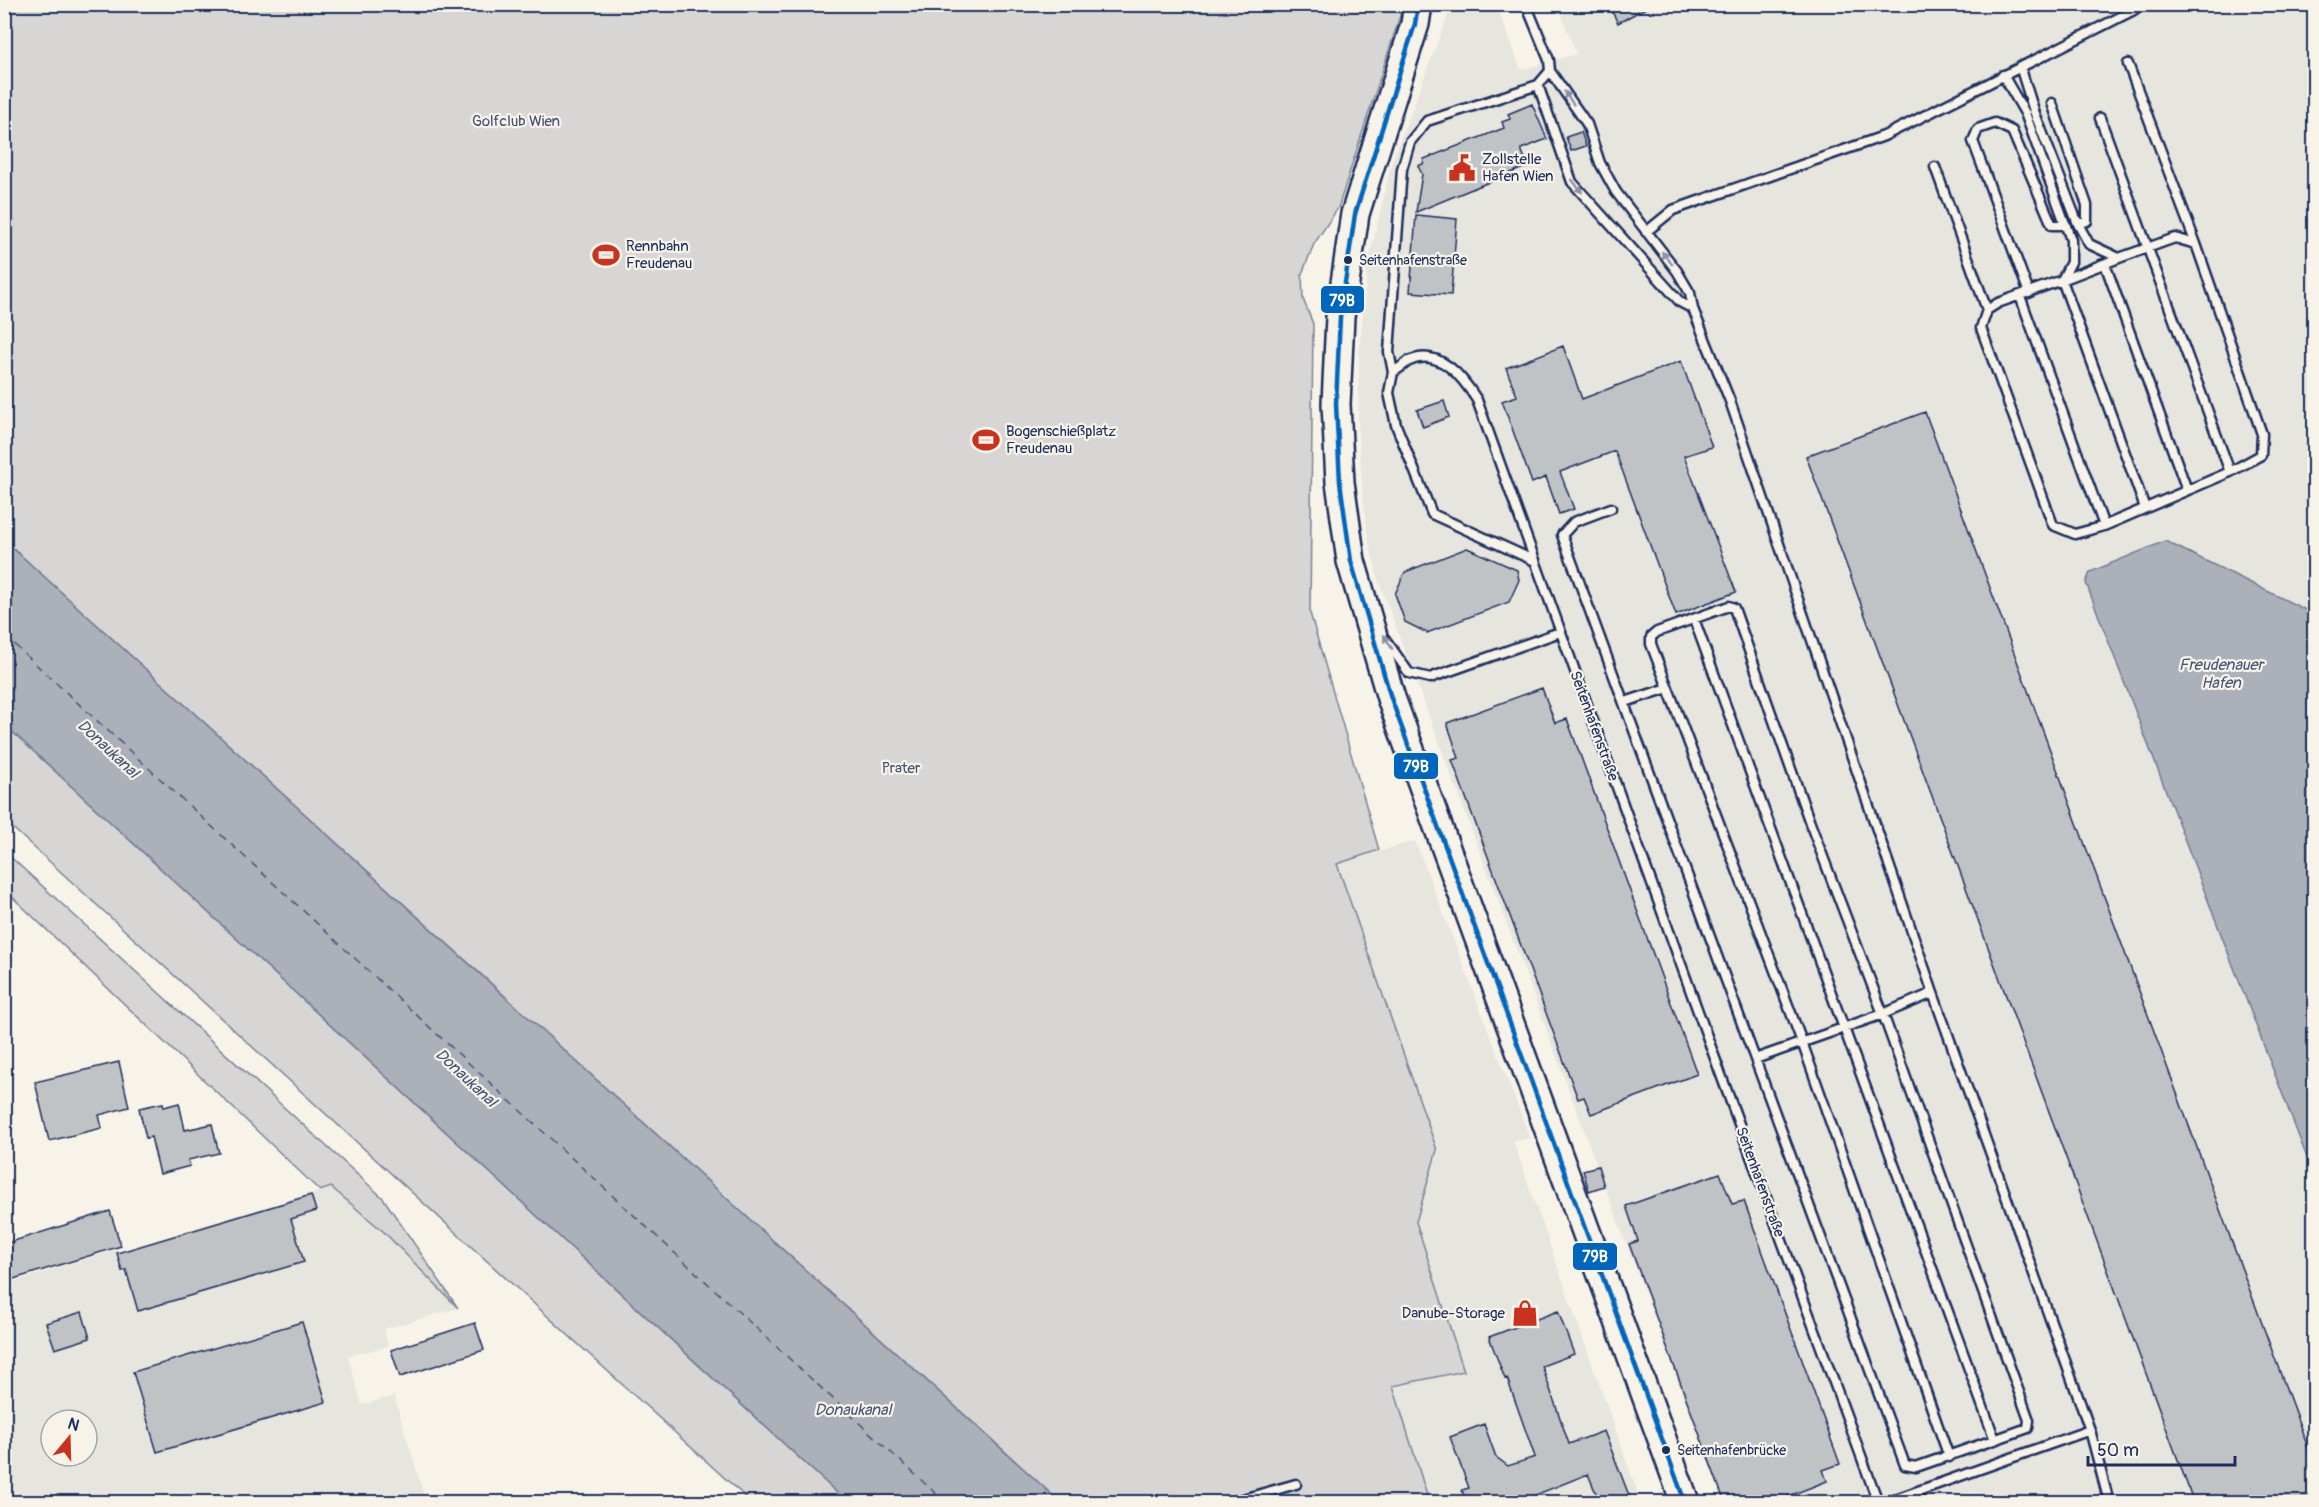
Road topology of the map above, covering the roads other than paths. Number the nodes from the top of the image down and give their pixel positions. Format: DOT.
graph roads {
  1 [pos="1418,4"];
  2 [pos="1526,4"];
  3 [pos="2137,4"];
  4 [pos="2128,64"];
  5 [pos="2020,66"];
  6 [pos="1550,71"];
  7 [pos="2003,75"];
  8 [pos="1538,85"];
  9 [pos="2052,103"];
  10 [pos="2100,118"];
  11 [pos="1935,167"];
  12 [pos="2078,224"];
  13 [pos="2066,225"];
  14 [pos="1646,232"];
  15 [pos="2196,244"];
  16 [pos="2148,249"];
  17 [pos="2119,258"];
  18 [pos="2105,264"];
  19 [pos="2062,280"];
  20 [pos="2024,294"];
  21 [pos="1693,309"];
  22 [pos="1987,310"];
  23 [pos="1394,372"];
  24 [pos="2229,472"];
  25 [pos="2187,490"];
  26 [pos="1611,507"];
  27 [pos="2145,508"];
  28 [pos="2104,526"];
  29 [pos="1346,527"];
  30 [pos="1533,560"];
  31 [pos="1363,566"];
  32 [pos="1694,619"];
  33 [pos="1382,628"];
  34 [pos="1560,632"];
  35 [pos="1668,688"];
  36 [pos="1625,702"];
  37 [pos="1934,993"];
  38 [pos="1883,1014"];
  39 [pos="1845,1028"];
  40 [pos="1802,1042"];
  41 [pos="1755,1059"];
  42 [pos="2090,1430"];
  43 [pos="1995,1440"];
  44 [pos="1948,1457"];
  45 [pos="1296,1484"];
  46 [pos="1232,1503"];
  47 [pos="1684,1503"];
  48 [pos="1878,1503"];
  49 [pos="1887,1503"];
  50 [pos="2109,1503"];
  1 -- 29 [label="main road"];
  2 -- 6 [label="lane"];
  3 -- 5 [label="lane"];
  4 -- 15 [label="lane"];
  5 -- 7 [label="lane"];
  5 -- 12 [label="lane"];
  6 -- 8 [label="lane"];
  14 -- 6 [label="lane, one-way"];
  7 -- 13 [label="lane"];
  7 -- 14 [label="lane"];
  8 -- 21 [label="lane, one-way"];
  8 -- 23 [label="lane"];
  9 -- 12 [label="lane"];
  10 -- 16 [label="lane"];
  11 -- 22 [label="lane"];
  12 -- 17 [label="lane"];
  13 -- 19 [label="lane"];
  13 -- 20 [label="lane"];
  21 -- 14 [label="lane, one-way"];
  15 -- 16 [label="lane"];
  15 -- 24 [label="lane"];
  16 -- 17 [label="lane"];
  16 -- 24 [label="lane"];
  17 -- 18 [label="lane"];
  18 -- 19 [label="lane"];
  18 -- 25 [label="lane"];
  19 -- 20 [label="lane"];
  19 -- 27 [label="lane"];
  20 -- 22 [label="lane"];
  20 -- 28 [label="lane"];
  21 -- 37 [label="lane"];
  22 -- 28 [label="lane"];
  23 -- 30 [label="lane"];
  23 -- 30 [label="lane, Seitenhafenstraße"];
  24 -- 25 [label="lane"];
  25 -- 27 [label="lane"];
  26 -- 36 [label="lane"];
  27 -- 28 [label="lane"];
  29 -- 31 [label="lane"];
  29 -- 47 [label="main road"];
  30 -- 34 [label="lane, Seitenhafenstraße"];
  32 -- 35 [label="lane"];
  32 -- 38 [label="lane"];
  32 -- 39 [label="lane"];
  34 -- 33 [label="lane, one-way"];
  34 -- 48 [label="lane, Seitenhafenstraße"];
  35 -- 36 [label="lane"];
  35 -- 40 [label="lane"];
  36 -- 41 [label="lane"];
  37 -- 38 [label="lane"];
  37 -- 42 [label="lane"];
  38 -- 39 [label="lane"];
  38 -- 43 [label="lane"];
  39 -- 40 [label="lane"];
  39 -- 43 [label="lane"];
  40 -- 41 [label="lane"];
  40 -- 44 [label="lane"];
  41 -- 44 [label="lane"];
  42 -- 49 [label="lane"];
  42 -- 50 [label="lane"];
  43 -- 44 [label="lane"];
  45 -- 46 [label="lane"];
}
